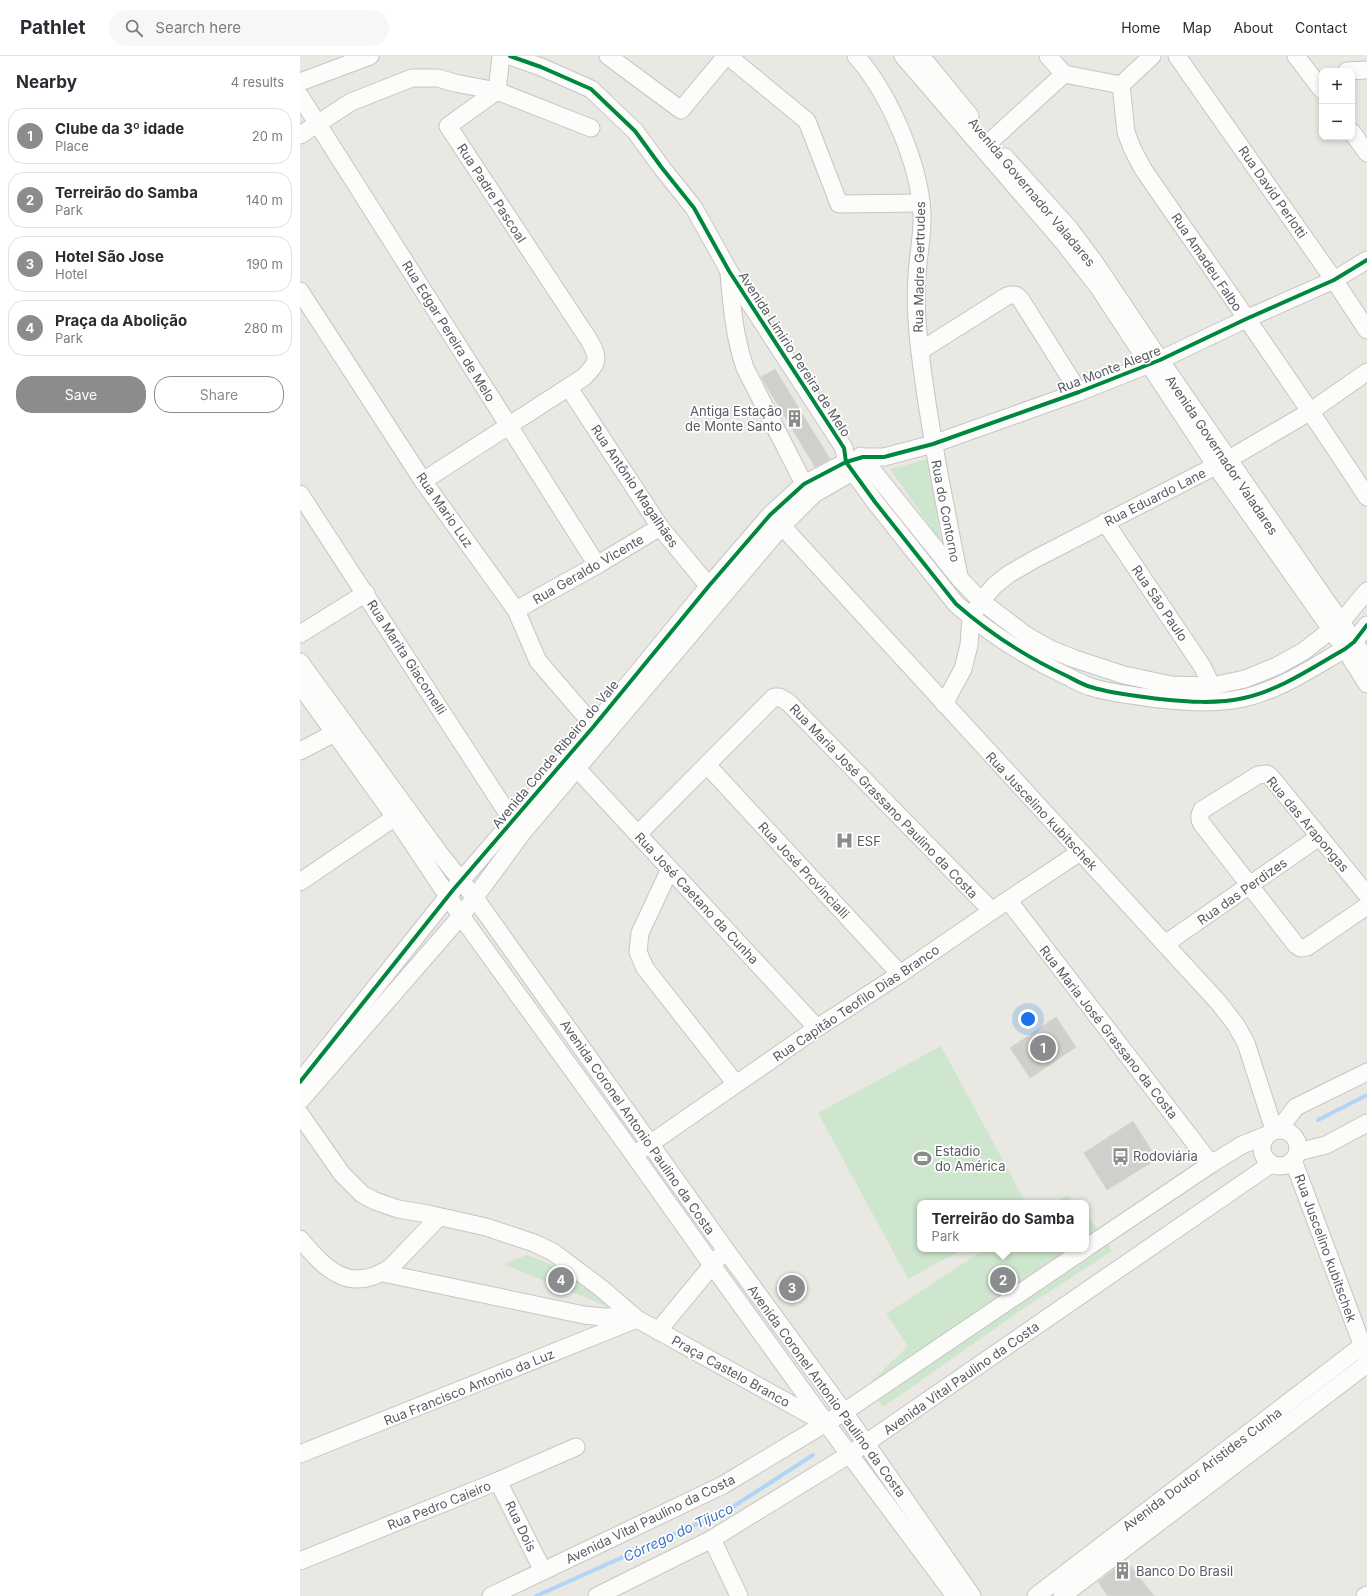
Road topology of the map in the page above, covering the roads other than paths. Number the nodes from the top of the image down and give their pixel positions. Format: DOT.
graph roads {
  1 [pos="370,56"];
  2 [pos="502,56"];
  3 [pos="510,56"];
  4 [pos="608,56"];
  5 [pos="727,56"];
  6 [pos="856,56"];
  7 [pos="903,56"];
  8 [pos="921,56"];
  9 [pos="1048,56"];
  10 [pos="1152,56"];
  11 [pos="1177,56"];
  12 [pos="1296,56"];
  13 [pos="1367,70"];
  14 [pos="1355,71"];
  15 [pos="1316,73"];
  16 [pos="1064,74"];
  17 [pos="300,82"];
  18 [pos="1121,85"];
  19 [pos="497,91"];
  20 [pos="300,96"];
  21 [pos="316,123"];
  22 [pos="591,128"];
  23 [pos="300,135"];
  24 [pos="1355,136"];
  25 [pos="986,144"];
  26 [pos="1367,153"];
  27 [pos="921,203"];
  28 [pos="1367,260"];
  29 [pos="729,271"];
  30 [pos="1334,280"];
  31 [pos="300,290"];
  32 [pos="1246,319"];
  33 [pos="1367,330"];
  34 [pos="920,351"];
  35 [pos="1154,362"];
  36 [pos="1367,372"];
  37 [pos="569,388"];
  38 [pos="1079,392"];
  39 [pos="1311,411"];
  40 [pos="509,426"];
  41 [pos="933,444"];
  42 [pos="848,460"];
  43 [pos="867,462"];
  44 [pos="1222,463"];
  45 [pos="423,481"];
  46 [pos="809,489"];
  47 [pos="300,494"];
  48 [pos="1367,497"];
  49 [pos="776,521"];
  50 [pos="1105,522"];
  51 [pos="660,527"];
  52 [pos="597,565"];
  53 [pos="959,578"];
  54 [pos="708,587"];
  55 [pos="1367,591"];
  56 [pos="366,593"];
  57 [pos="720,600"];
  58 [pos="981,601"];
  59 [pos="516,610"];
  60 [pos="971,618"];
  61 [pos="1367,625"];
  62 [pos="1336,626"];
  63 [pos="300,634"];
  64 [pos="1349,646"];
  65 [pos="1367,661"];
  66 [pos="300,662"];
  67 [pos="1367,684"];
  68 [pos="300,685"];
  69 [pos="1212,686"];
  70 [pos="944,704"];
  71 [pos="341,730"];
  72 [pos="599,730"];
  73 [pos="300,751"];
  74 [pos="572,763"];
  75 [pos="707,765"];
  76 [pos="401,813"];
  77 [pos="517,826"];
  78 [pos="638,834"];
  79 [pos="1319,837"];
  80 [pos="1080,852"];
  81 [pos="670,869"];
  82 [pos="461,881"];
  83 [pos="300,882"];
  84 [pos="1250,885"];
  85 [pos="1367,895"];
  86 [pos="448,897"];
  87 [pos="475,898"];
  88 [pos="1008,900"];
  89 [pos="1367,906"];
  90 [pos="992,911"];
  91 [pos="461,916"];
  92 [pos="411,943"];
  93 [pos="1165,944"];
  94 [pos="426,957"];
  95 [pos="900,974"];
  96 [pos="364,1001"];
  97 [pos="377,1013"];
  98 [pos="817,1028"];
  99 [pos="1367,1072"];
  100 [pos="300,1082"];
  101 [pos="736,1084"];
  102 [pos="300,1101"];
  103 [pos="300,1114"];
  104 [pos="1367,1123"];
  105 [pos="1273,1131"];
  106 [pos="651,1144"];
  107 [pos="634,1155"];
  108 [pos="1296,1156"];
  109 [pos="1211,1164"];
  110 [pos="1271,1164"];
  111 [pos="439,1217"];
  112 [pos="300,1239"];
  113 [pos="1089,1246"];
  114 [pos="725,1249"];
  115 [pos="1081,1252"];
  116 [pos="712,1265"];
  117 [pos="382,1273"];
  118 [pos="635,1318"];
  119 [pos="780,1324"];
  120 [pos="658,1331"];
  121 [pos="763,1336"];
  122 [pos="1366,1348"];
  123 [pos="1367,1364"];
  124 [pos="1301,1393"];
  125 [pos="1312,1406"];
  126 [pos="844,1412"];
  127 [pos="1264,1421"];
  128 [pos="826,1423"];
  129 [pos="1275,1434"];
  130 [pos="866,1443"];
  131 [pos="576,1447"];
  132 [pos="300,1454"];
  133 [pos="850,1454"];
  134 [pos="498,1481"];
  135 [pos="1129,1535"];
  136 [pos="712,1539"];
  137 [pos="300,1561"];
  138 [pos="543,1571"];
  139 [pos="1059,1592"];
  140 [pos="491,1596"];
  141 [pos="597,1596"];
  142 [pos="739,1596"];
  143 [pos="956,1596"];
  144 [pos="972,1596"];
  145 [pos="1036,1596"];
  1 -- 17 [label="street"];
  2 -- 19 [label="street"];
  3 -- 29 [label="street, Avenida Limirio Pereira de Melo"];
  4 -- 5 [label="street"];
  5 -- 27 [label="street"];
  6 -- 27 [label="street, Rua Madre Gertrudes"];
  7 -- 25 [label="street, Avenida Governador Valadares"];
  8 -- 25 [label="street, Avenida Governador Valadares"];
  9 -- 16 [label="street"];
  10 -- 18 [label="street"];
  11 -- 30 [label="street, Rua David Perlotti"];
  12 -- 15 [label="street"];
  13 -- 14 [label="street"];
  16 -- 18 [label="street"];
  16 -- 25 [label="street"];
  18 -- 32 [label="street, Rua Amadeu Falbo"];
  19 -- 21 [label="street"];
  19 -- 22 [label="street"];
  19 -- 37 [label="street, Rua Padre Pascoal"];
  20 -- 21 [label="street, Rua Edgar Pereira de Melo"];
  21 -- 23 [label="street"];
  21 -- 40 [label="street, Rua Edgar Pereira de Melo"];
  24 -- 26 [label="street"];
  25 -- 35 [label="street, Avenida Governador Valadares"];
  27 -- 34 [label="street, Rua Madre Gertrudes"];
  28 -- 30 [label="street, Rua Monte Alegre"];
  29 -- 42 [label="street, Avenida Limirio Pereira de Melo"];
  29 -- 46 [label="street"];
  30 -- 32 [label="street, Rua Monte Alegre"];
  30 -- 33 [label="street, Rua David Perlotti"];
  31 -- 45 [label="street, Rua Mario Luz"];
  32 -- 35 [label="street, Rua Monte Alegre"];
  32 -- 39 [label="street, Rua Amadeu Falbo"];
  34 -- 38 [label="street"];
  34 -- 41 [label="street, Rua Madre Gertrudes"];
  35 -- 38 [label="street, Rua Monte Alegre"];
  35 -- 44 [label="street, Avenida Governador Valadares"];
  36 -- 39 [label="street, Rua Eduardo Lane"];
  37 -- 40 [label="street"];
  37 -- 51 [label="street, Rua Antônio Magalhães"];
  38 -- 41 [label="street, Rua Monte Alegre"];
  39 -- 44 [label="street, Rua Eduardo Lane"];
  39 -- 48 [label="street, Rua Amadeu Falbo"];
  40 -- 45 [label="street"];
  40 -- 52 [label="street, Rua Edgar Pereira de Melo"];
  41 -- 43 [label="street, Rua Monte Alegre"];
  41 -- 53 [label="street, Rua do Contorno"];
  42 -- 43 [label="street, Rua Monte Alegre"];
  42 -- 43 [label="street, Avenida Limirio Pereira de Melo"];
  42 -- 46 [label="street, Avenida Conde Ribeiro do Vale"];
  42 -- 60 [label="street, Avenida Limirio Pereira de Melo"];
  43 -- 53 [label="street, Avenida Limirio Pereira de Melo"];
  44 -- 50 [label="street, Rua Eduardo Lane"];
  44 -- 62 [label="street, Avenida Governador Valadares"];
  45 -- 59 [label="street, Rua Mario Luz"];
  46 -- 49 [label="street, Avenida Conde Ribeiro do Vale"];
  47 -- 56 [label="street, Rua Marita Giacomelli"];
  49 -- 54 [label="street, Avenida Conde Ribeiro do Vale"];
  49 -- 57 [label="street, Avenida Conde Ribeiro do Vale"];
  49 -- 70 [label="street, Rua Juscelino kubitschek"];
  50 -- 58 [label="street, Rua Eduardo Lane"];
  50 -- 69 [label="street, Rua São Paulo"];
  51 -- 52 [label="street, Rua Geraldo Vicente"];
  51 -- 54 [label="street, Rua Antônio Magalhães"];
  52 -- 59 [label="street, Rua Geraldo Vicente"];
  53 -- 58 [label="street, Avenida Limirio Pereira de Melo"];
  54 -- 57 [label="street, Rua Antônio Magalhães"];
  54 -- 72 [label="street, Avenida Conde Ribeiro do Vale"];
  55 -- 62 [label="street, Avenida Limirio Pereira de Melo"];
  56 -- 63 [label="street"];
  56 -- 77 [label="street, Rua Marita Giacomelli"];
  57 -- 72 [label="street, Avenida Conde Ribeiro do Vale"];
  58 -- 60 [label="street, Rua Eduardo Lane"];
  58 -- 69 [label="street, Avenida Limirio Pereira de Melo"];
  59 -- 72 [label="street, Rua Mario Luz"];
  60 -- 64 [label="street, Avenida Limirio Pereira de Melo"];
  60 -- 70 [label="street"];
  61 -- 64 [label="street, Avenida Limirio Pereira de Melo"];
  62 -- 64 [label="street, Avenida Governador Valadares"];
  62 -- 69 [label="street, Avenida Limirio Pereira de Melo"];
  64 -- 65 [label="street, Avenida Governador Valadares"];
  64 -- 67 [label="street, Avenida Governador Valadares"];
  66 -- 71 [label="street, Avenida Coronel Antonio Paulino da Costa"];
  68 -- 71 [label="street, Avenida Coronel Antonio Paulino da Costa"];
  70 -- 80 [label="street, Rua Juscelino kubitschek"];
  71 -- 73 [label="street"];
  71 -- 76 [label="street, Avenida Coronel Antonio Paulino da Costa"];
  72 -- 74 [label="street, Avenida Conde Ribeiro do Vale"];
  74 -- 77 [label="street, Avenida Conde Ribeiro do Vale"];
  74 -- 78 [label="street, Rua José Caetano da Cunha"];
  75 -- 78 [label="street"];
  75 -- 90 [label="street, Rua Maria José Grassano Paulino da Costa"];
  75 -- 95 [label="street, Rua José Provincialli"];
  76 -- 82 [label="street, Avenida Coronel Antonio Paulino da Costa"];
  76 -- 83 [label="street"];
  76 -- 86 [label="street, Avenida Coronel Antonio Paulino da Costa"];
  77 -- 82 [label="street, Avenida Conde Ribeiro do Vale"];
  77 -- 87 [label="street, Avenida Conde Ribeiro do Vale"];
  78 -- 81 [label="street, Rua José Caetano da Cunha"];
  79 -- 84 [label="street, Rua das Perdizes"];
  79 -- 84 [label="street, Rua das Arapongas"];
  79 -- 85 [label="street, Rua das Arapongas"];
  80 -- 88 [label="street, Rua Capitão Teofilo Dias Branco"];
  80 -- 93 [label="street, Rua Juscelino kubitschek"];
  81 -- 98 [label="street, Rua José Caetano da Cunha"];
  81 -- 101 [label="street"];
  82 -- 86 [label="street, Avenida Conde Ribeiro do Vale"];
  82 -- 87 [label="street, Avenida Coronel Antonio Paulino da Costa"];
  84 -- 89 [label="street"];
  84 -- 93 [label="street, Rua das Perdizes"];
  86 -- 91 [label="street, Avenida Coronel Antonio Paulino da Costa"];
  86 -- 92 [label="street, Avenida Conde Ribeiro do Vale"];
  87 -- 91 [label="street, Avenida Conde Ribeiro do Vale"];
  87 -- 106 [label="street, Avenida Coronel Antonio Paulino da Costa"];
  88 -- 90 [label="street, Rua Capitão Teofilo Dias Branco"];
  88 -- 109 [label="street, Rua Maria José Grassano da Costa"];
  90 -- 95 [label="street, Rua Capitão Teofilo Dias Branco"];
  91 -- 94 [label="street, Avenida Conde Ribeiro do Vale"];
  91 -- 107 [label="street, Avenida Coronel Antonio Paulino da Costa"];
  92 -- 94 [label="street"];
  92 -- 96 [label="street, Avenida Conde Ribeiro do Vale"];
  93 -- 105 [label="street, Rua Juscelino kubitschek"];
  94 -- 97 [label="street, Avenida Conde Ribeiro do Vale"];
  95 -- 98 [label="street, Rua Capitão Teofilo Dias Branco"];
  96 -- 97 [label="street"];
  96 -- 100 [label="street, Avenida Conde Ribeiro do Vale"];
  97 -- 102 [label="street, Avenida Conde Ribeiro do Vale"];
  98 -- 101 [label="street, Rua Capitão Teofilo Dias Branco"];
  99 -- 105 [label="street"];
  101 -- 106 [label="street, Rua Capitão Teofilo Dias Branco"];
  103 -- 111 [label="street, Praça Castelo Branco"];
  104 -- 108 [label="street"];
  105 -- 108 [label="street"];
  105 -- 109 [label="street, Avenida Vital Paulino da Costa"];
  105 -- 110 [label="street"];
  106 -- 107 [label="street, Rua Capitão Teofilo Dias Branco"];
  106 -- 114 [label="street, Avenida Coronel Antonio Paulino da Costa"];
  107 -- 116 [label="street, Avenida Coronel Antonio Paulino da Costa"];
  108 -- 110 [label="street"];
  108 -- 122 [label="street, Rua Juscelino kubitschek"];
  109 -- 113 [label="street, Avenida Vital Paulino da Costa"];
  110 -- 130 [label="street, Avenida Vital Paulino da Costa"];
  111 -- 117 [label="street"];
  111 -- 118 [label="street, Praça Castelo Branco"];
  112 -- 117 [label="street"];
  114 -- 116 [label="street"];
  114 -- 119 [label="street, Avenida Coronel Antonio Paulino da Costa"];
  115 -- 126 [label="street, Avenida Vital Paulino da Costa"];
  116 -- 120 [label="street"];
  116 -- 121 [label="street, Avenida Coronel Antonio Paulino da Costa"];
  117 -- 118 [label="street"];
  118 -- 120 [label="street, Praça Castelo Branco"];
  118 -- 132 [label="street, Rua Francisco Antonio da Luz"];
  119 -- 121 [label="street"];
  119 -- 126 [label="street, Avenida Coronel Antonio Paulino da Costa"];
  120 -- 128 [label="street, Praça Castelo Branco"];
  121 -- 128 [label="street, Avenida Coronel Antonio Paulino da Costa"];
  122 -- 124 [label="street, Avenida Doutor Aristides Cunha"];
  123 -- 125 [label="street, Avenida Doutor Aristides Cunha"];
  124 -- 125 [label="street"];
  124 -- 127 [label="street, Avenida Doutor Aristides Cunha"];
  125 -- 129 [label="street, Avenida Doutor Aristides Cunha"];
  126 -- 128 [label="street, Avenida Vital Paulino da Costa"];
  126 -- 130 [label="street, Avenida Coronel Antonio Paulino da Costa"];
  127 -- 129 [label="street"];
  127 -- 135 [label="street, Avenida Doutor Aristides Cunha"];
  128 -- 133 [label="street, Avenida Coronel Antonio Paulino da Costa"];
  128 -- 138 [label="street, Avenida Vital Paulino da Costa"];
  129 -- 135 [label="street, Avenida Doutor Aristides Cunha"];
  130 -- 133 [label="street, Avenida Vital Paulino da Costa"];
  130 -- 144 [label="street, Avenida Coronel Antonio Paulino da Costa"];
  131 -- 134 [label="street, Rua Pedro Caieiro"];
  133 -- 136 [label="street, Avenida Vital Paulino da Costa"];
  133 -- 143 [label="street, Avenida Coronel Antonio Paulino da Costa"];
  134 -- 137 [label="street, Rua Pedro Caieiro"];
  134 -- 138 [label="street, Rua Dois"];
  135 -- 139 [label="street, Avenida Doutor Aristides Cunha"];
  136 -- 141 [label="street, Avenida Vital Paulino da Costa"];
  136 -- 142 [label="street"];
  138 -- 140 [label="street, Avenida Vital Paulino da Costa"];
  139 -- 145 [label="street, Avenida Doutor Aristides Cunha"];
}
